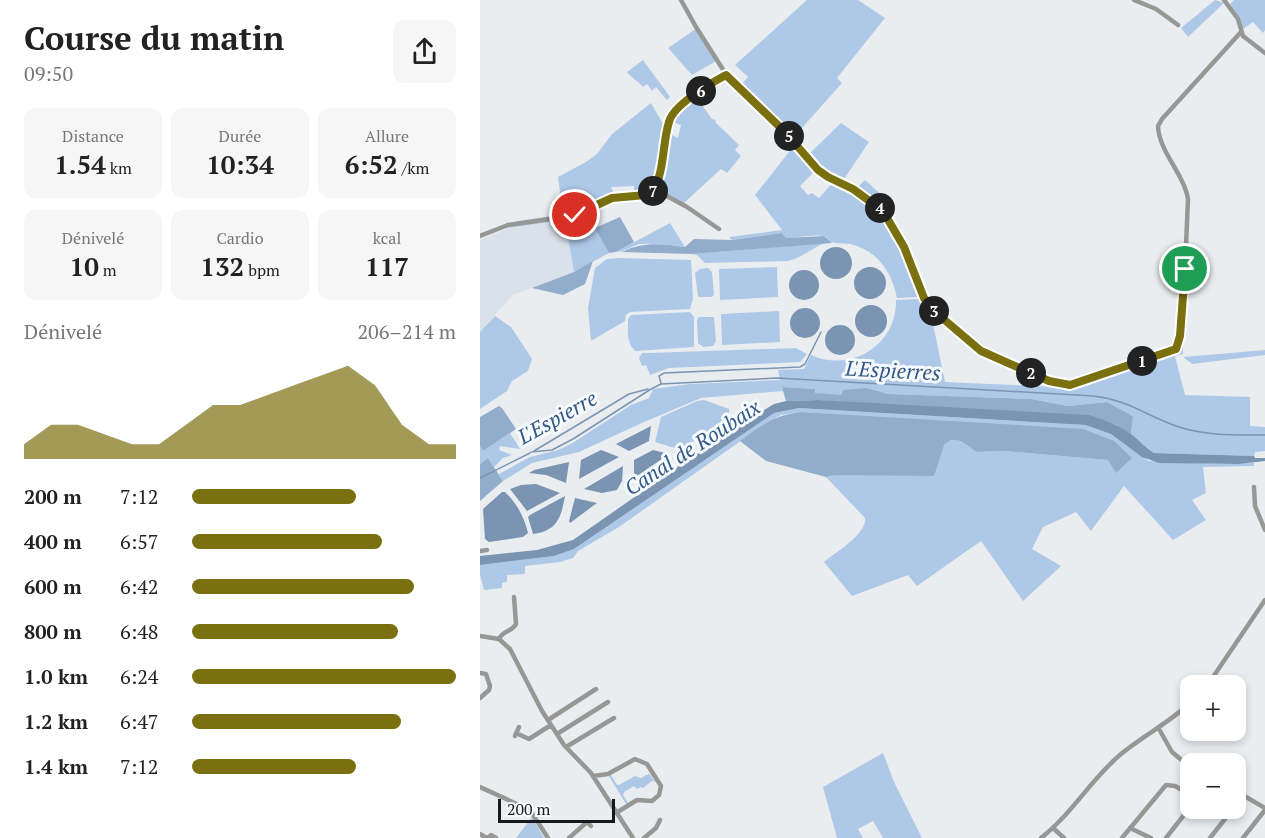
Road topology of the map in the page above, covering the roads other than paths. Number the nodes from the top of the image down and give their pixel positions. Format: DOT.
graph roads {
  1 [pos="681,0"];
  2 [pos="1134,0"];
  3 [pos="1224,0"];
  4 [pos="1178,25"];
  5 [pos="1242,32"];
  6 [pos="1265,53"];
  7 [pos="726,75"];
  8 [pos="654,189"];
  9 [pos="719,229"];
  10 [pos="480,236"];
  11 [pos="1254,487"];
  12 [pos="1265,530"];
  13 [pos="487,550"];
  14 [pos="480,551"];
  15 [pos="514,597"];
  16 [pos="1265,600"];
  17 [pos="480,636"];
  18 [pos="499,639"];
  19 [pos="480,673"];
  20 [pos="1214,675"];
  21 [pos="596,689"];
  22 [pos="480,698"];
  23 [pos="608,702"];
  24 [pos="1180,712"];
  25 [pos="614,718"];
  26 [pos="550,723"];
  27 [pos="1159,729"];
  28 [pos="517,732"];
  29 [pos="557,734"];
  30 [pos="566,747"];
  31 [pos="1180,759"];
  32 [pos="593,776"];
  33 [pos="480,787"];
  34 [pos="1180,789"];
  35 [pos="1246,797"];
  36 [pos="1265,809"];
  37 [pos="616,813"];
  38 [pos="1181,819"];
  39 [pos="1225,819"];
  40 [pos="660,820"];
  41 [pos="591,826"];
  42 [pos="1053,828"];
  43 [pos="1130,828"];
  44 [pos="480,834"];
  45 [pos="488,838"];
  46 [pos="496,838"];
  47 [pos="548,838"];
  48 [pos="569,838"];
  49 [pos="633,838"];
  50 [pos="644,838"];
  51 [pos="1041,838"];
  52 [pos="1064,838"];
  53 [pos="1122,838"];
  54 [pos="1151,838"];
  55 [pos="1166,838"];
  56 [pos="1210,838"];
  57 [pos="1243,838"];
  1 -- 7 [label="street"];
  2 -- 4 [label="street"];
  3 -- 5 [label="street"];
  5 -- 6 [label="street"];
  5 -- 7 [label="street"];
  7 -- 8 [label="street"];
  8 -- 9 [label="street"];
  8 -- 10 [label="street"];
  11 -- 12 [label="street"];
  13 -- 14 [label="street"];
  15 -- 18 [label="street"];
  16 -- 20 [label="street"];
  17 -- 18 [label="street"];
  18 -- 26 [label="street"];
  19 -- 22 [label="street"];
  21 -- 26 [label="street"];
  23 -- 29 [label="street"];
  24 -- 27 [label="street"];
  25 -- 30 [label="street"];
  26 -- 28 [label="street"];
  26 -- 29 [label="street"];
  27 -- 31 [label="street"];
  27 -- 42 [label="street"];
  29 -- 30 [label="street"];
  30 -- 32 [label="street"];
  32 -- 37 [label="street"];
  32 -- 37 [label="street"];
  33 -- 47 [label="street"];
  34 -- 43 [label="street"];
  35 -- 36 [label="street"];
  36 -- 57 [label="street"];
  37 -- 49 [label="street"];
  38 -- 55 [label="street"];
  39 -- 56 [label="street"];
  40 -- 50 [label="street"];
  41 -- 48 [label="street"];
  42 -- 51 [label="street"];
  42 -- 52 [label="street"];
  43 -- 53 [label="street"];
  43 -- 54 [label="street"];
  44 -- 45 [label="street"];
  45 -- 46 [label="street"];
}
